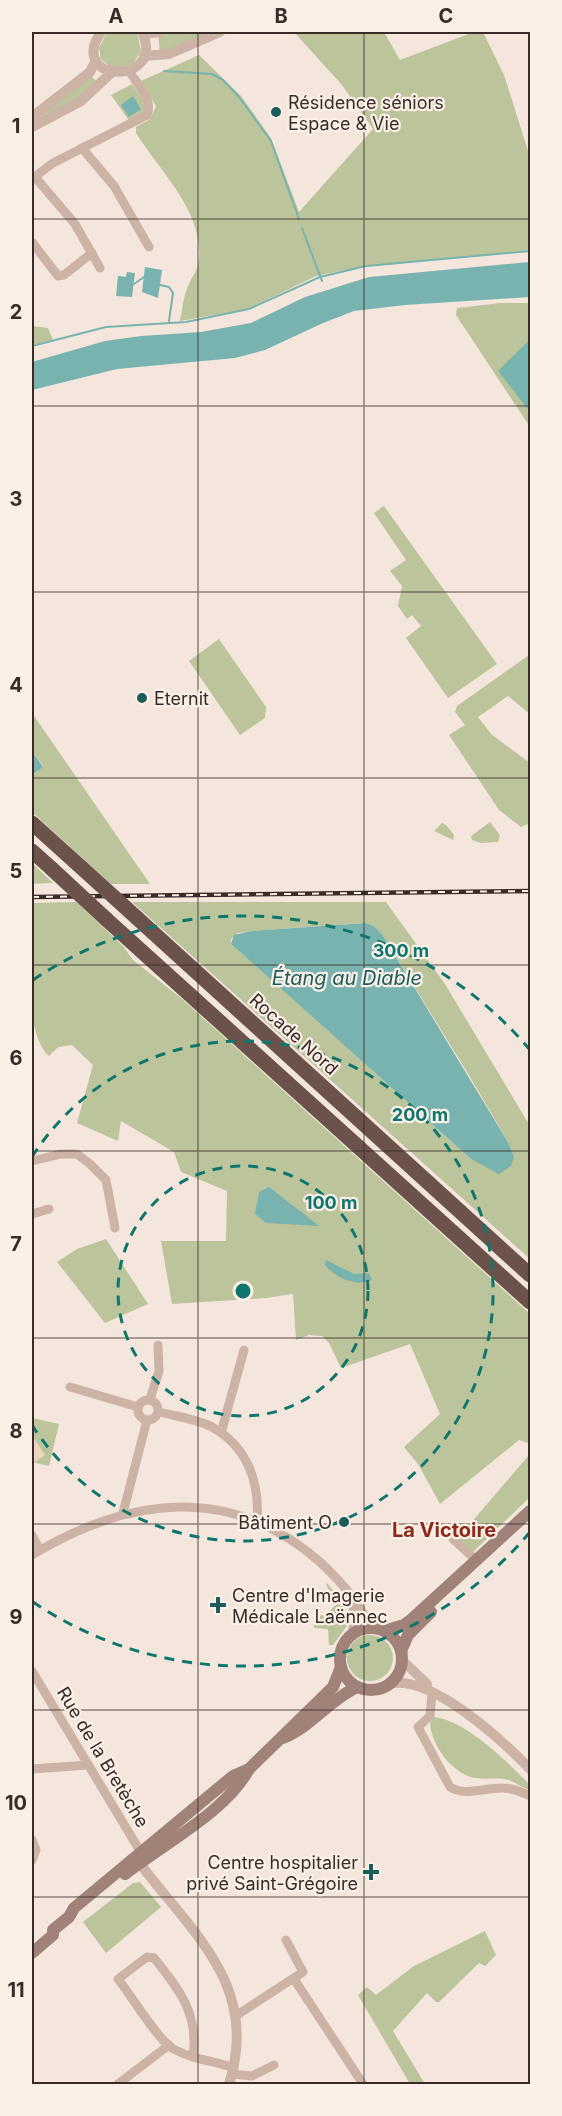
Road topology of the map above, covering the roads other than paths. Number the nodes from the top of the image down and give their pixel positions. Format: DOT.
graph roads {
  1 [pos="101,32"];
  2 [pos="159,32"];
  3 [pos="220,32"];
  4 [pos="143,33"];
  5 [pos="144,56"];
  6 [pos="96,60"];
  7 [pos="129,71"];
  8 [pos="111,73"];
  9 [pos="32,117"];
  10 [pos="32,127"];
  11 [pos="82,148"];
  12 [pos="33,178"];
  13 [pos="32,242"];
  14 [pos="148,247"];
  15 [pos="92,254"];
  16 [pos="99,268"];
  17 [pos="32,823"];
  18 [pos="32,851"];
  19 [pos="32,1161"];
  20 [pos="50,1209"];
  21 [pos="32,1214"];
  22 [pos="115,1228"];
  23 [pos="531,1275"];
  24 [pos="531,1302"];
  25 [pos="158,1345"];
  26 [pos="244,1350"];
  27 [pos="70,1387"];
  28 [pos="150,1399"];
  29 [pos="138,1407"];
  30 [pos="159,1412"];
  31 [pos="147,1420"];
  32 [pos="220,1433"];
  33 [pos="531,1511"];
  34 [pos="123,1513"];
  35 [pos="531,1520"];
  36 [pos="256,1522"];
  37 [pos="32,1535"];
  38 [pos="453,1539"];
  39 [pos="36,1552"];
  40 [pos="474,1559"];
  41 [pos="341,1584"];
  42 [pos="380,1629"];
  43 [pos="352,1634"];
  44 [pos="402,1655"];
  45 [pos="341,1667"];
  46 [pos="32,1671"];
  47 [pos="389,1684"];
  48 [pos="357,1687"];
  49 [pos="432,1693"];
  50 [pos="281,1739"];
  51 [pos="531,1762"];
  52 [pos="88,1765"];
  53 [pos="531,1768"];
  54 [pos="32,1769"];
  55 [pos="531,1796"];
  56 [pos="32,1840"];
  57 [pos="141,1859"];
  58 [pos="32,1860"];
  59 [pos="53,1930"];
  60 [pos="286,1940"];
  61 [pos="32,1943"];
  62 [pos="32,1953"];
  63 [pos="294,1979"];
  64 [pos="237,2015"];
  65 [pos="169,2045"];
  66 [pos="193,2056"];
  67 [pos="274,2066"];
  68 [pos="232,2075"];
  69 [pos="118,2085"];
  70 [pos="363,2085"];
  1 -- 6 [label="street"];
  2 -- 4 [label="street"];
  3 -- 5 [label="street"];
  4 -- 5 [label="street"];
  5 -- 7 [label="street"];
  6 -- 8 [label="street"];
  6 -- 9 [label="street"];
  7 -- 8 [label="street"];
  7 -- 11 [label="street"];
  8 -- 10 [label="street"];
  11 -- 12 [label="street"];
  11 -- 14 [label="street"];
  12 -- 15 [label="street"];
  13 -- 15 [label="street"];
  15 -- 16 [label="street"];
  17 -- 23 [label="highway, Rocade Nord, bridge"];
  18 -- 24 [label="highway, bridge"];
  19 -- 22 [label="street"];
  20 -- 21 [label="street"];
  25 -- 28 [label="street"];
  26 -- 32 [label="street"];
  27 -- 29 [label="street"];
  28 -- 29 [label="street"];
  28 -- 30 [label="street"];
  29 -- 31 [label="street"];
  30 -- 31 [label="street"];
  30 -- 32 [label="street"];
  31 -- 34 [label="street"];
  32 -- 36 [label="street"];
  33 -- 40 [label="main road"];
  34 -- 36 [label="street"];
  34 -- 39 [label="street"];
  35 -- 44 [label="main road"];
  36 -- 41 [label="street"];
  37 -- 39 [label="street"];
  38 -- 40 [label="street"];
  40 -- 42 [label="main road"];
  41 -- 42 [label="street"];
  41 -- 43 [label="street"];
  42 -- 43 [label="main road"];
  42 -- 44 [label="main road"];
  43 -- 45 [label="main road"];
  44 -- 47 [label="main road"];
  44 -- 51 [label="street"];
  45 -- 48 [label="main road"];
  45 -- 50 [label="main road"];
  46 -- 52 [label="street, Rue de la Bretèche"];
  47 -- 48 [label="main road"];
  47 -- 49 [label="street"];
  48 -- 50 [label="main road"];
  49 -- 53 [label="street"];
  49 -- 55 [label="street"];
  50 -- 57 [label="main road"];
  52 -- 54 [label="street"];
  52 -- 57 [label="street, Rue de la Bretèche"];
  56 -- 58 [label="street"];
  57 -- 59 [label="main road"];
  57 -- 64 [label="street"];
  59 -- 61 [label="main road"];
  59 -- 62 [label="main road"];
  60 -- 63 [label="street"];
  63 -- 64 [label="street"];
  63 -- 70 [label="street"];
  64 -- 68 [label="street"];
  65 -- 66 [label="street"];
  65 -- 66 [label="street"];
  65 -- 69 [label="street"];
  66 -- 68 [label="street"];
  67 -- 68 [label="street"];
}
